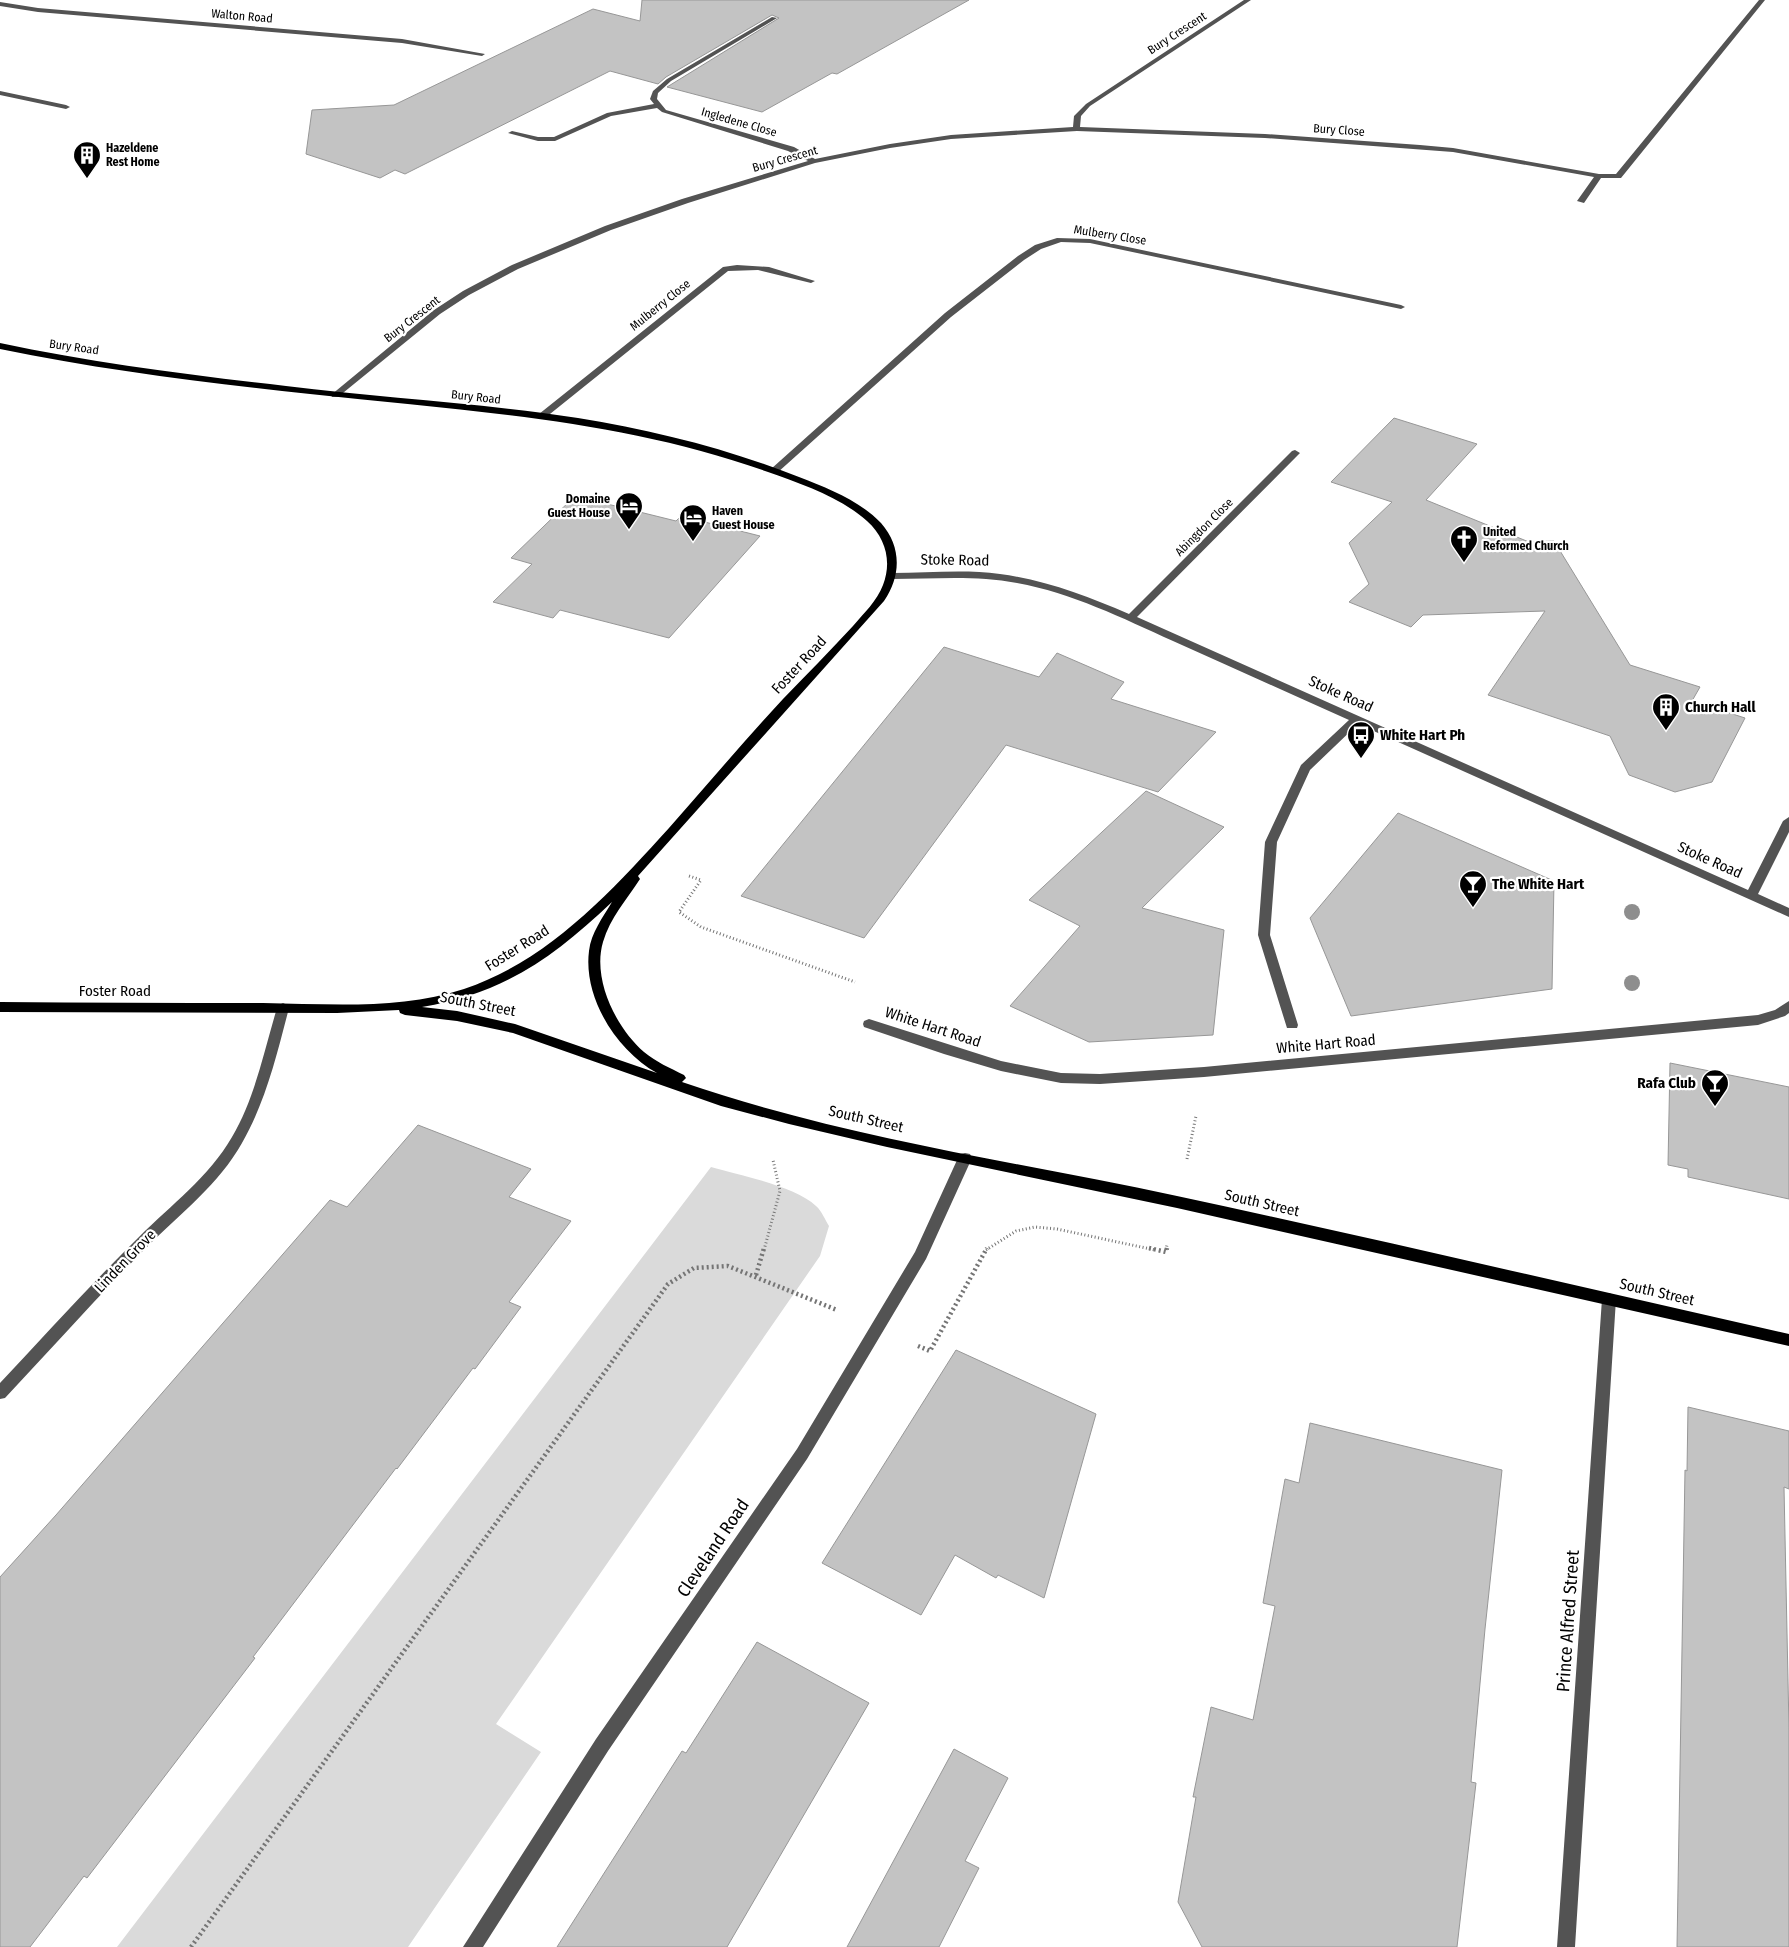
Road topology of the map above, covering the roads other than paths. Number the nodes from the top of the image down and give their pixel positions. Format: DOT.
graph roads {
  1 [pos="21,0"];
  2 [pos="1248,0"];
  3 [pos="1762,0"];
  4 [pos="0,4"];
  5 [pos="9,6"];
  6 [pos="774,18"];
  7 [pos="482,54"];
  8 [pos="0,93"];
  9 [pos="657,106"];
  10 [pos="66,107"];
  11 [pos="1076,129"];
  12 [pos="512,134"];
  13 [pos="814,161"];
  14 [pos="1599,176"];
  15 [pos="1581,201"];
  16 [pos="811,281"];
  17 [pos="1401,306"];
  18 [pos="0,346"];
  19 [pos="335,395"];
  20 [pos="542,416"];
  21 [pos="1296,453"];
  22 [pos="774,471"];
  23 [pos="892,576"];
  24 [pos="1130,618"];
  25 [pos="1357,719"];
  26 [pos="1789,821"];
  27 [pos="646,860"];
  28 [pos="1751,896"];
  29 [pos="1789,913"];
  30 [pos="1789,1006"];
  31 [pos="0,1007"];
  32 [pos="360,1007"];
  33 [pos="283,1008"];
  34 [pos="869,1024"];
  35 [pos="1292,1026"];
  36 [pos="726,1102"];
  37 [pos="965,1158"];
  38 [pos="1609,1299"];
  39 [pos="1789,1340"];
  40 [pos="0,1393"];
  41 [pos="472,1947"];
  42 [pos="1566,1947"];
  1 -- 5 [label="street"];
  2 -- 11 [label="street, Bury Crescent"];
  3 -- 14 [label="street, Bury Close"];
  4 -- 5 [label="street, Walton Road"];
  5 -- 7 [label="street, Walton Road"];
  6 -- 9 [label="street"];
  8 -- 10 [label="street"];
  9 -- 12 [label="street"];
  9 -- 13 [label="street, Ingledene Close"];
  11 -- 13 [label="street, Bury Crescent"];
  11 -- 14 [label="street, Bury Close"];
  13 -- 19 [label="street, Bury Crescent"];
  14 -- 15 [label="street"];
  16 -- 20 [label="street, Mulberry Close"];
  17 -- 22 [label="street, Mulberry Close"];
  18 -- 19 [label="main road, Bury Road"];
  19 -- 20 [label="main road, Bury Road"];
  20 -- 22 [label="main road, Bury Road"];
  21 -- 24 [label="street, Abingdon Close"];
  22 -- 23 [label="main road, Bury Road"];
  23 -- 24 [label="street, Stoke Road"];
  23 -- 27 [label="main road, Foster Road"];
  24 -- 25 [label="street, Stoke Road"];
  25 -- 28 [label="street, Stoke Road"];
  25 -- 35 [label="street"];
  26 -- 28 [label="street"];
  27 -- 32 [label="main road, Foster Road"];
  27 -- 36 [label="main road, South Street"];
  28 -- 29 [label="street, Stoke Road"];
  30 -- 34 [label="street, White Hart Road"];
  31 -- 33 [label="main road, Foster Road"];
  32 -- 33 [label="main road, Foster Road"];
  32 -- 36 [label="main road, South Street"];
  33 -- 40 [label="street, Linden Grove"];
  36 -- 37 [label="main road, South Street"];
  37 -- 38 [label="main road, South Street"];
  37 -- 41 [label="street, Cleveland Road"];
  38 -- 39 [label="main road, South Street"];
  38 -- 42 [label="street, Prince Alfred Street"];
}
